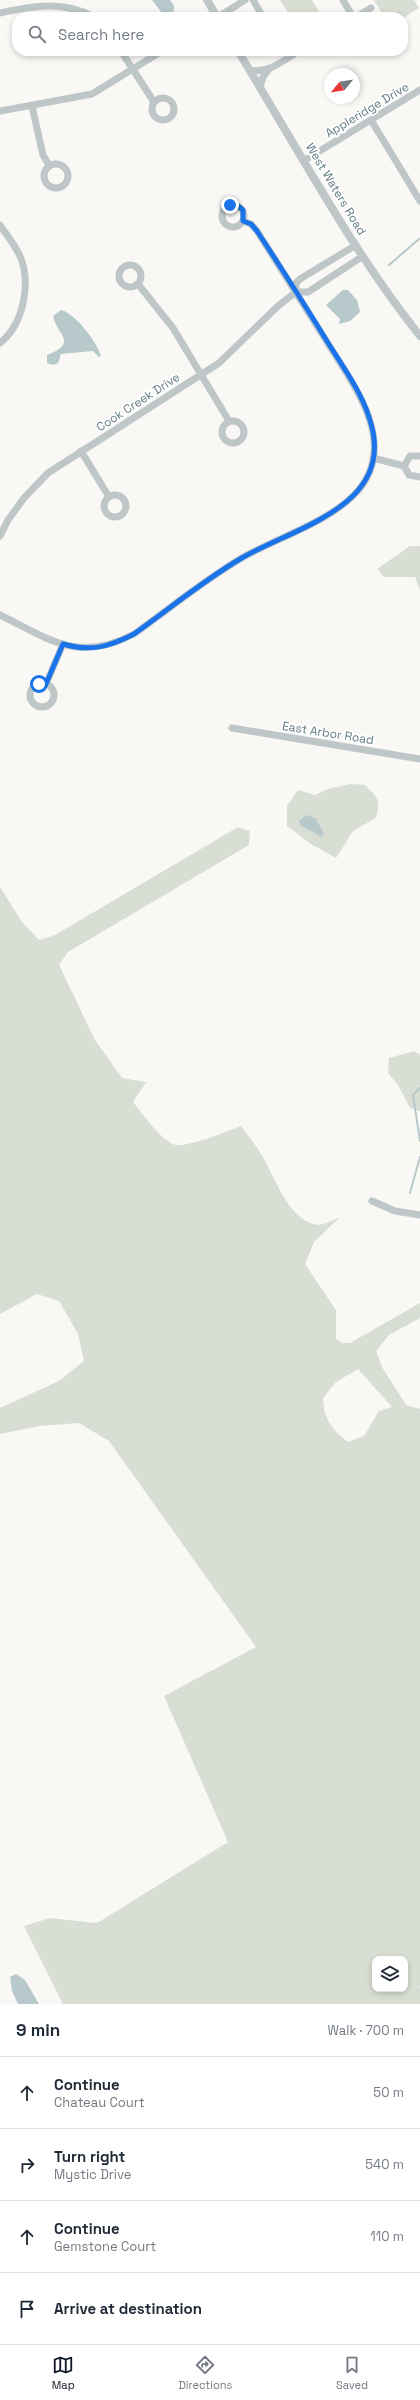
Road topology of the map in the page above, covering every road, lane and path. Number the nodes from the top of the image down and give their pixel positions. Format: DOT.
graph roads {
  1 [pos="207,0"];
  2 [pos="245,0"];
  3 [pos="253,0"];
  4 [pos="343,0"];
  5 [pos="371,8"];
  6 [pos="84,12"];
  7 [pos="215,12"];
  8 [pos="226,12"];
  9 [pos="260,12"];
  10 [pos="351,12"];
  11 [pos="364,12"];
  12 [pos="0,13"];
  13 [pos="124,56"];
  14 [pos="154,56"];
  15 [pos="241,56"];
  16 [pos="291,56"];
  17 [pos="288,58"];
  18 [pos="133,69"];
  19 [pos="269,69"];
  20 [pos="250,70"];
  21 [pos="260,87"];
  22 [pos="420,90"];
  23 [pos="154,102"];
  24 [pos="32,106"];
  25 [pos="0,111"];
  26 [pos="371,120"];
  27 [pos="305,160"];
  28 [pos="49,165"];
  29 [pos="420,201"];
  30 [pos="243,221"];
  31 [pos="0,225"];
  32 [pos="356,245"];
  33 [pos="362,256"];
  34 [pos="138,284"];
  35 [pos="296,292"];
  36 [pos="420,336"];
  37 [pos="0,343"];
  38 [pos="202,374"];
  39 [pos="229,421"];
  40 [pos="81,451"];
  41 [pos="420,456"];
  42 [pos="373,458"];
  43 [pos="404,466"];
  44 [pos="420,477"];
  45 [pos="109,497"];
  46 [pos="0,536"];
  47 [pos="0,615"];
  48 [pos="63,644"];
  49 [pos="46,684"];
  50 [pos="232,728"];
  51 [pos="420,759"];
  52 [pos="372,1201"];
  53 [pos="420,1215"];
  1 -- 7 [label="street"];
  2 -- 8 [label="street"];
  3 -- 9 [label="street"];
  4 -- 10 [label="street"];
  5 -- 11 [label="street"];
  6 -- 12 [label="street"];
  13 -- 18 [label="street"];
  14 -- 18 [label="street"];
  15 -- 20 [label="street, West Waters Road"];
  16 -- 17 [label="street"];
  17 -- 19 [label="street"];
  18 -- 23 [label="street"];
  18 -- 24 [label="street"];
  19 -- 20 [label="street"];
  19 -- 21 [label="street"];
  20 -- 21 [label="street, West Waters Road"];
  21 -- 27 [label="street, West Waters Road"];
  22 -- 26 [label="street, Appleridge Drive"];
  24 -- 25 [label="street"];
  24 -- 28 [label="street"];
  26 -- 27 [label="street, Appleridge Drive"];
  26 -- 29 [label="street"];
  27 -- 32 [label="street, West Waters Road"];
  30 -- 35 [label="street"];
  31 -- 37 [label="street"];
  32 -- 33 [label="street, West Waters Road"];
  32 -- 35 [label="street, Cook Creek Drive"];
  33 -- 35 [label="street, Cook Creek Drive"];
  33 -- 36 [label="street, West Waters Road"];
  34 -- 38 [label="street"];
  35 -- 38 [label="street, Cook Creek Drive"];
  35 -- 42 [label="street"];
  38 -- 39 [label="street"];
  38 -- 40 [label="street, Cook Creek Drive"];
  40 -- 45 [label="street"];
  40 -- 46 [label="street, Cook Creek Drive"];
  41 -- 43 [label="street"];
  42 -- 43 [label="street"];
  42 -- 48 [label="street"];
  43 -- 44 [label="street"];
  47 -- 48 [label="street"];
  48 -- 49 [label="street"];
  50 -- 51 [label="street, East Arbor Road"];
  52 -- 53 [label="street"];
}
